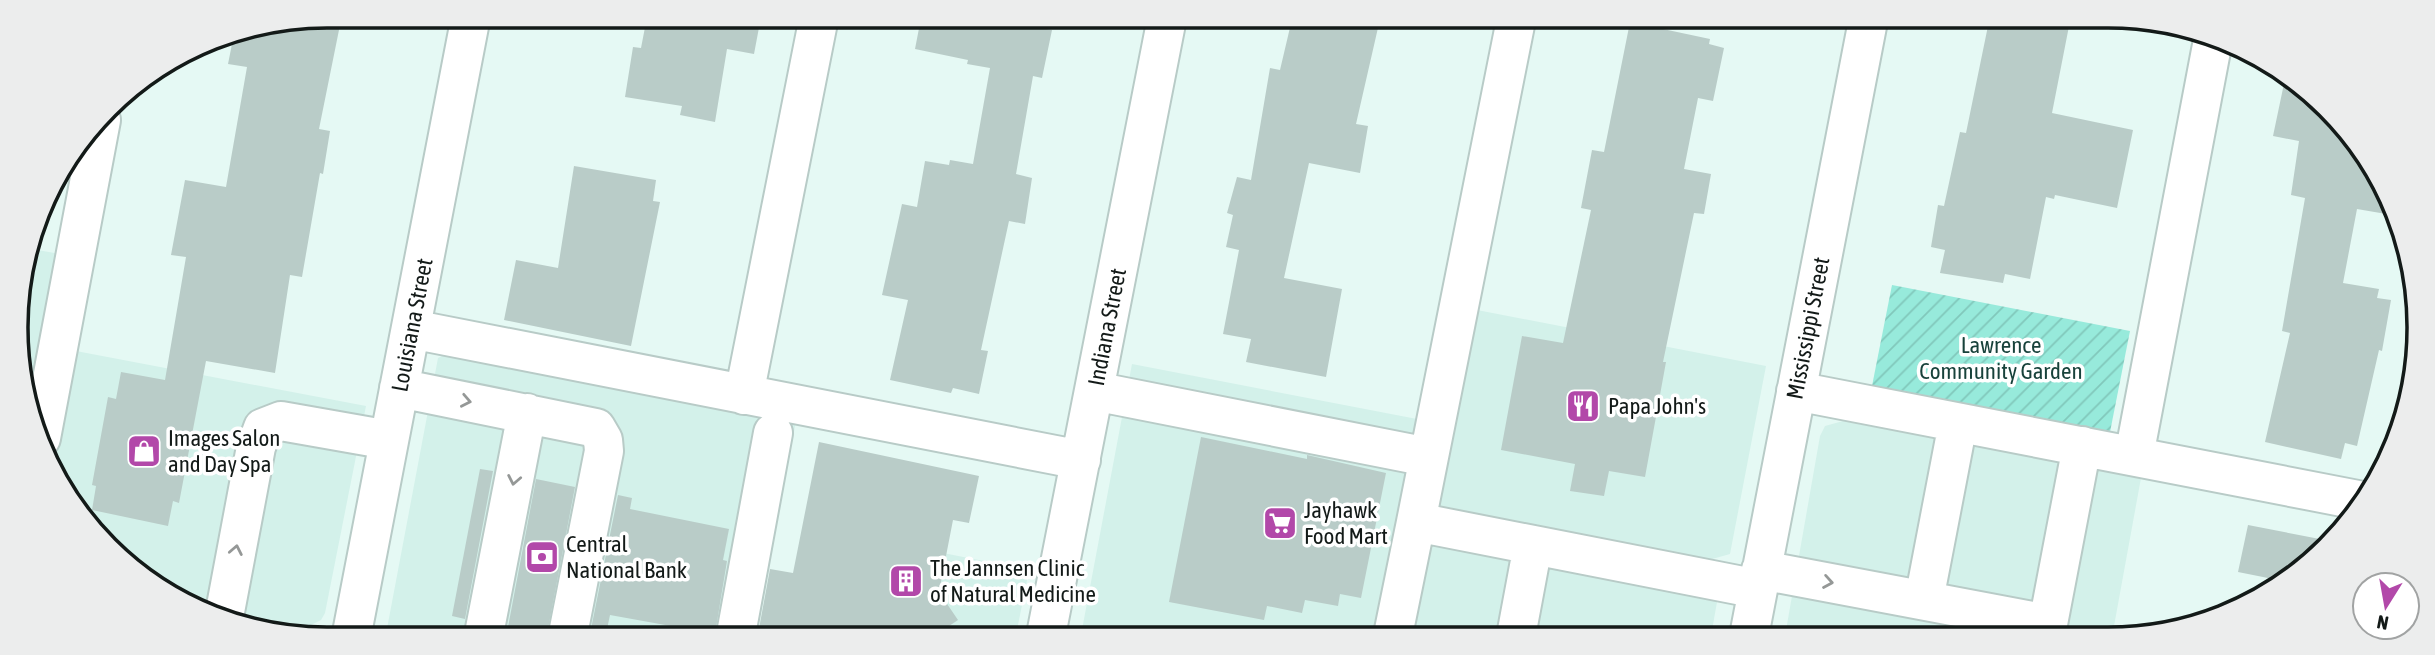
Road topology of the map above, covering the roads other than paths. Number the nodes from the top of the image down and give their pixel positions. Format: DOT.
graph roads {
  1 [pos="469,28"];
  2 [pos="817,28"];
  3 [pos="1165,28"];
  4 [pos="1514,28"];
  5 [pos="1867,28"];
  6 [pos="2212,47"];
  7 [pos="98,135"];
  8 [pos="411,329"];
  9 [pos="400,388"];
  10 [pos="1094,391"];
  11 [pos="1796,391"];
  12 [pos="744,395"];
  13 [pos="527,412"];
  14 [pos="44,423"];
  15 [pos="1958,423"];
  16 [pos="773,433"];
  17 [pos="389,440"];
  18 [pos="2082,446"];
  19 [pos="2134,456"];
  20 [pos="1428,457"];
  21 [pos="1081,460"];
  22 [pos="2353,499"];
  23 [pos="1416,522"];
  24 [pos="1533,545"];
  25 [pos="1760,579"];
  26 [pos="1924,600"];
  27 [pos="226,609"];
  28 [pos="353,627"];
  29 [pos="485,627"];
  30 [pos="569,627"];
  31 [pos="737,627"];
  32 [pos="1048,627"];
  33 [pos="1395,627"];
  34 [pos="1517,627"];
  35 [pos="1751,627"];
  36 [pos="2035,627"];
  37 [pos="2048,627"];
  1 -- 8 [label="street, Louisiana Street"];
  2 -- 12 [label="street"];
  3 -- 10 [label="street, Indiana Street"];
  4 -- 20 [label="street"];
  5 -- 11 [label="street, Mississippi Street"];
  6 -- 19 [label="street"];
  7 -- 14 [label="street"];
  8 -- 9 [label="street, Louisiana Street"];
  8 -- 12 [label="street"];
  9 -- 13 [label="street, one-way"];
  9 -- 17 [label="street, Louisiana Street"];
  10 -- 20 [label="street"];
  10 -- 21 [label="street, Indiana Street"];
  11 -- 15 [label="street"];
  11 -- 25 [label="street, Mississippi Street"];
  12 -- 21 [label="street"];
  13 -- 29 [label="street, one-way"];
  13 -- 30 [label="street"];
  15 -- 18 [label="street"];
  15 -- 26 [label="street"];
  16 -- 31 [label="street"];
  27 -- 17 [label="street, one-way"];
  17 -- 28 [label="street, Louisiana Street"];
  18 -- 19 [label="street"];
  18 -- 37 [label="street"];
  19 -- 22 [label="street"];
  20 -- 23 [label="street"];
  21 -- 32 [label="street, Indiana Street"];
  23 -- 24 [label="street"];
  23 -- 33 [label="street"];
  24 -- 25 [label="street"];
  24 -- 34 [label="street"];
  25 -- 26 [label="street, one-way"];
  25 -- 35 [label="street, Mississippi Street"];
  26 -- 36 [label="street"];
}
